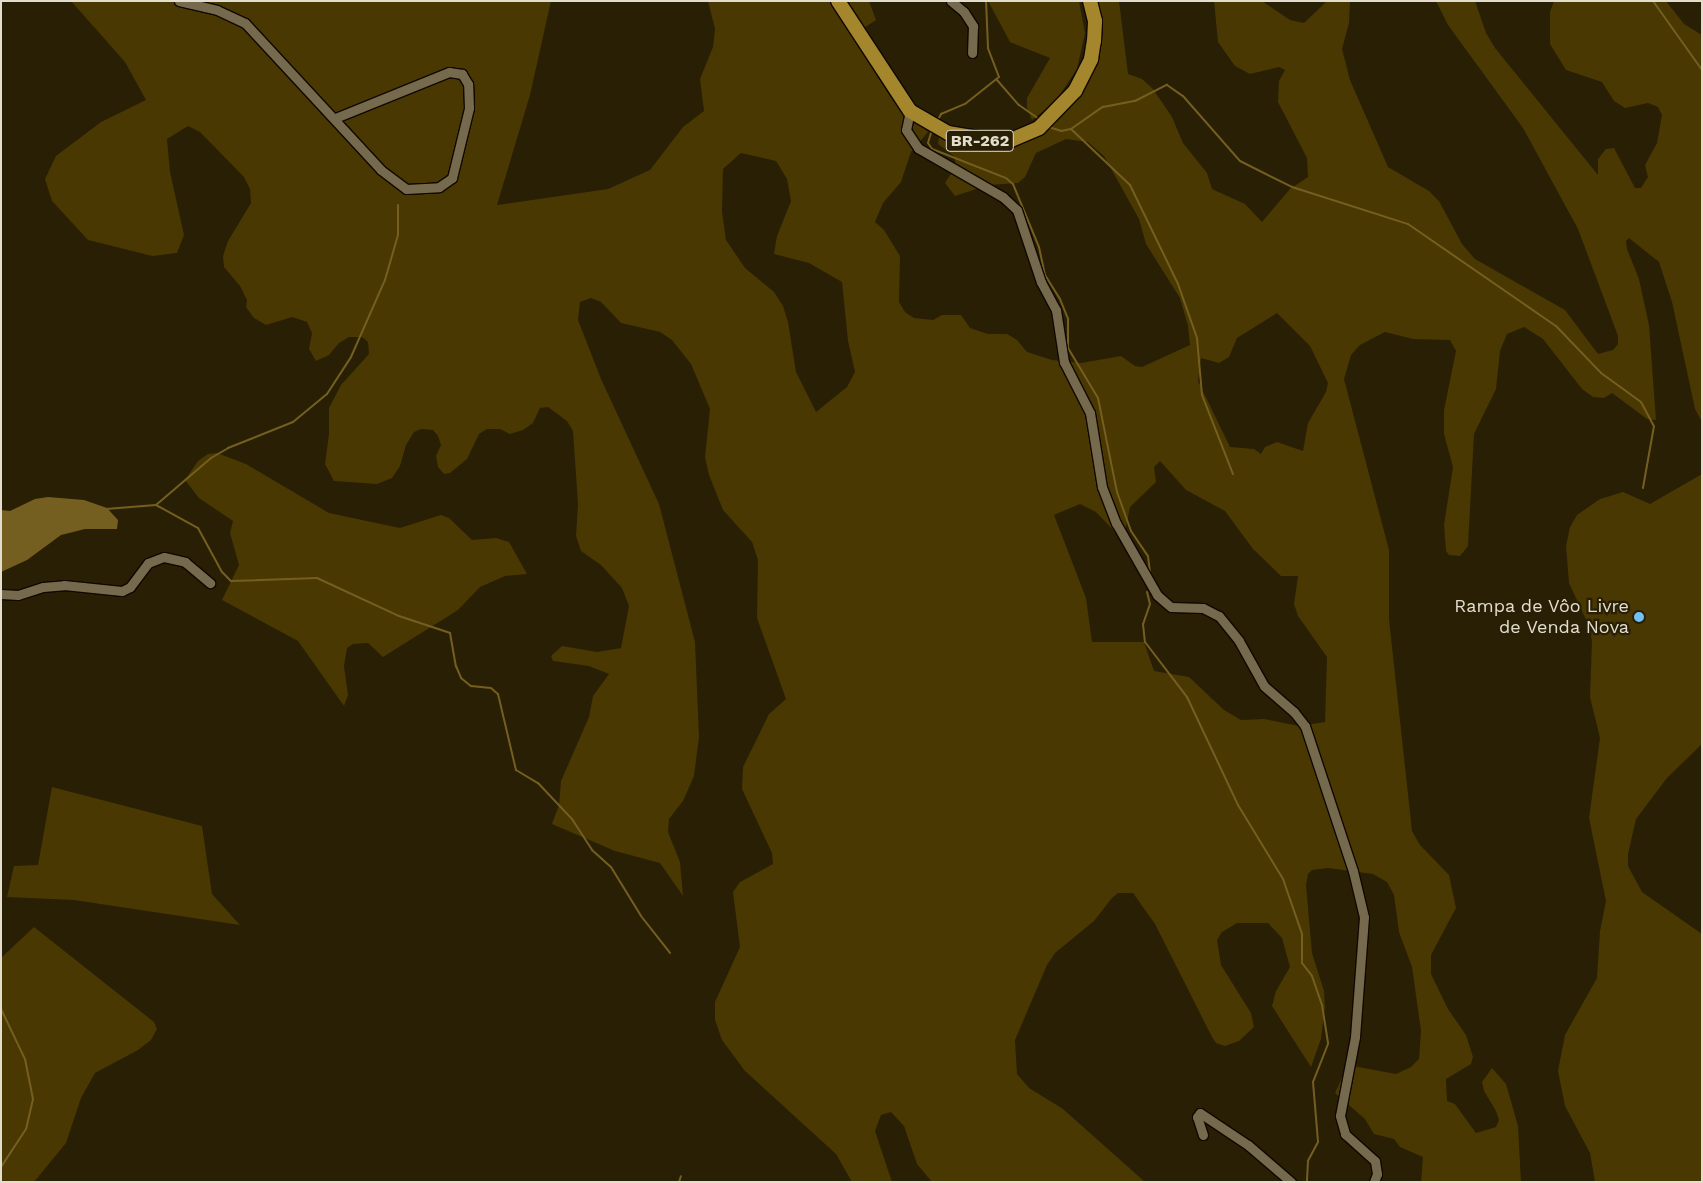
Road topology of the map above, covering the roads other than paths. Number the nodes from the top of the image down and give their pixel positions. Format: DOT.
graph roads {
  1 [pos="179,1"];
  2 [pos="838,1"];
  3 [pos="951,1"];
  4 [pos="1090,1"];
  5 [pos="972,54"];
  6 [pos="910,111"];
  7 [pos="335,118"];
  8 [pos="210,584"];
  9 [pos="1,594"];
  10 [pos="1203,1135"];
  11 [pos="1291,1182"];
  12 [pos="1374,1182"];
  1 -- 7 [label="street"];
  2 -- 6 [label="highway, BR-262"];
  3 -- 5 [label="street"];
  4 -- 6 [label="highway, BR-262"];
  6 -- 12 [label="street"];
  7 -- 7 [label="street"];
  8 -- 9 [label="street"];
  10 -- 11 [label="street"];
}
